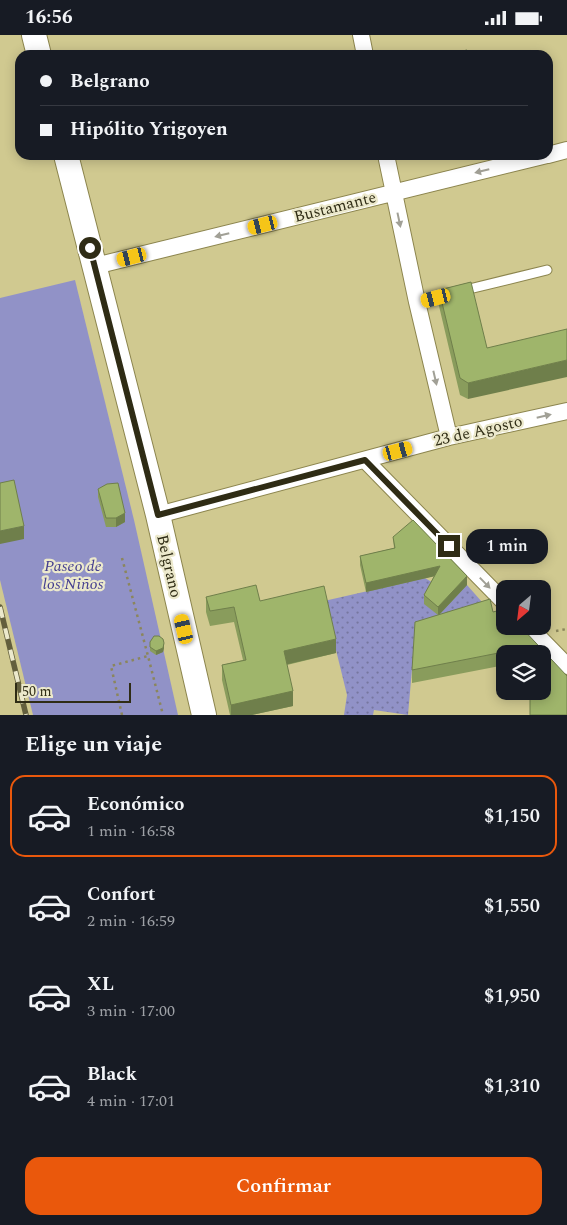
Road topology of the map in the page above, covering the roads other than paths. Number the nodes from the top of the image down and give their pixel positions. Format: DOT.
graph roads {
  1 [pos="34,35"];
  2 [pos="361,35"];
  3 [pos="38,50"];
  4 [pos="364,50"];
  5 [pos="567,150"];
  6 [pos="553,154"];
  7 [pos="67,160"];
  8 [pos="387,160"];
  9 [pos="527,160"];
  10 [pos="394,193"];
  11 [pos="95,266"];
  12 [pos="547,270"];
  13 [pos="417,302"];
  14 [pos="567,411"];
  15 [pos="449,437"];
  16 [pos="365,460"];
  17 [pos="158,515"];
  18 [pos="496,594"];
  19 [pos="537,635"];
  20 [pos="567,666"];
  21 [pos="197,687"];
  22 [pos="193,715"];
  23 [pos="204,715"];
  1 -- 3 [label="main road"];
  2 -- 4 [label="street"];
  5 -- 6 [label="street, Bustamante"];
  7 -- 11 [label="main road, Belgrano"];
  8 -- 10 [label="street"];
  9 -- 10 [label="street, Bustamante, one-way"];
  10 -- 11 [label="street, Bustamante, one-way"];
  10 -- 13 [label="street, one-way"];
  11 -- 17 [label="main road, Belgrano"];
  12 -- 13 [label="lane"];
  13 -- 15 [label="street, one-way"];
  15 -- 14 [label="street, 23 de Agosto, one-way"];
  15 -- 16 [label="street, 23 de Agosto"];
  16 -- 17 [label="street, 23 de Agosto"];
  16 -- 18 [label="street, one-way"];
  17 -- 21 [label="main road, Belgrano"];
  19 -- 20 [label="street"];
  21 -- 22 [label="main road, Belgrano"];
  21 -- 23 [label="main road, Belgrano"];
}
